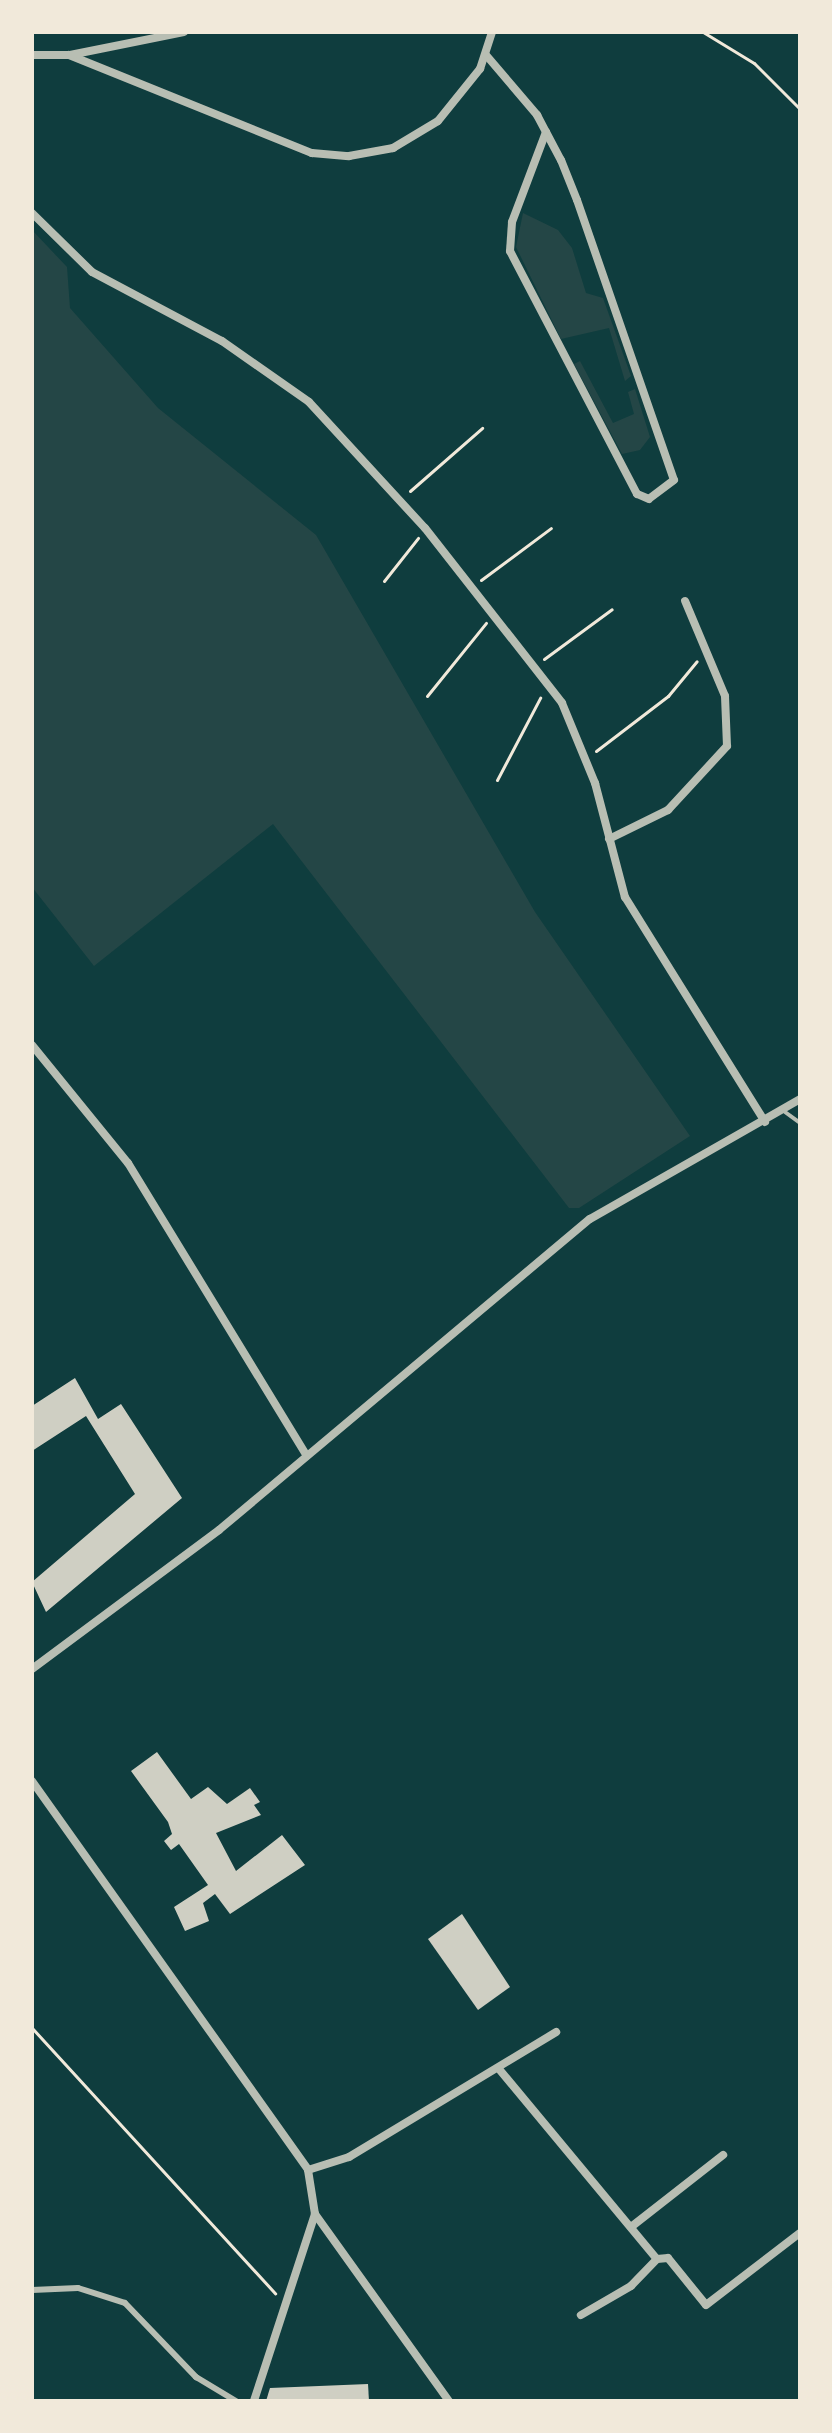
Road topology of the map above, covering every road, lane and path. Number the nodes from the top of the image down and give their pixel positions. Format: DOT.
graph roads {
  1 [pos="184,32"];
  2 [pos="492,32"];
  3 [pos="703,32"];
  4 [pos="32,55"];
  5 [pos="69,55"];
  6 [pos="486,55"];
  7 [pos="800,109"];
  8 [pos="546,132"];
  9 [pos="32,213"];
  10 [pos="482,428"];
  11 [pos="401,499"];
  12 [pos="425,528"];
  13 [pos="551,528"];
  14 [pos="384,581"];
  15 [pos="472,587"];
  16 [pos="685,601"];
  17 [pos="612,609"];
  18 [pos="493,614"];
  19 [pos="706,649"];
  20 [pos="534,666"];
  21 [pos="548,684"];
  22 [pos="427,696"];
  23 [pos="586,759"];
  24 [pos="497,780"];
  25 [pos="609,839"];
  26 [pos="32,1045"];
  27 [pos="800,1099"];
  28 [pos="785,1112"];
  29 [pos="765,1122"];
  30 [pos="800,1123"];
  31 [pos="307,1456"];
  32 [pos="32,1669"];
  33 [pos="32,1781"];
  34 [pos="32,2028"];
  35 [pos="556,2032"];
  36 [pos="499,2069"];
  37 [pos="723,2155"];
  38 [pos="308,2170"];
  39 [pos="315,2214"];
  40 [pos="631,2227"];
  41 [pos="800,2233"];
  42 [pos="657,2259"];
  43 [pos="32,2290"];
  44 [pos="285,2305"];
  45 [pos="581,2315"];
  46 [pos="236,2401"];
  47 [pos="254,2401"];
  48 [pos="449,2401"];
  1 -- 5 [label="street"];
  2 -- 6 [label="street"];
  3 -- 7 [label="path"];
  4 -- 5 [label="street"];
  5 -- 6 [label="street"];
  6 -- 8 [label="street"];
  8 -- 8 [label="street"];
  9 -- 11 [label="street"];
  10 -- 11 [label="path"];
  11 -- 12 [label="street"];
  12 -- 14 [label="path"];
  12 -- 15 [label="street"];
  13 -- 15 [label="path"];
  15 -- 18 [label="street"];
  16 -- 19 [label="street"];
  17 -- 20 [label="path"];
  18 -- 20 [label="street"];
  18 -- 22 [label="path"];
  19 -- 23 [label="path"];
  19 -- 25 [label="street"];
  20 -- 21 [label="street"];
  21 -- 23 [label="street"];
  21 -- 24 [label="path"];
  23 -- 25 [label="street"];
  25 -- 29 [label="street"];
  26 -- 31 [label="street"];
  27 -- 28 [label="street"];
  28 -- 29 [label="street"];
  28 -- 30 [label="lane"];
  29 -- 31 [label="street"];
  31 -- 32 [label="street"];
  33 -- 38 [label="street"];
  34 -- 44 [label="path"];
  35 -- 36 [label="street"];
  36 -- 38 [label="street"];
  36 -- 40 [label="street"];
  37 -- 40 [label="street"];
  38 -- 39 [label="street"];
  39 -- 44 [label="street"];
  39 -- 48 [label="street"];
  40 -- 42 [label="street"];
  41 -- 42 [label="street"];
  42 -- 45 [label="street"];
  43 -- 46 [label="street"];
  44 -- 47 [label="street"];
}
